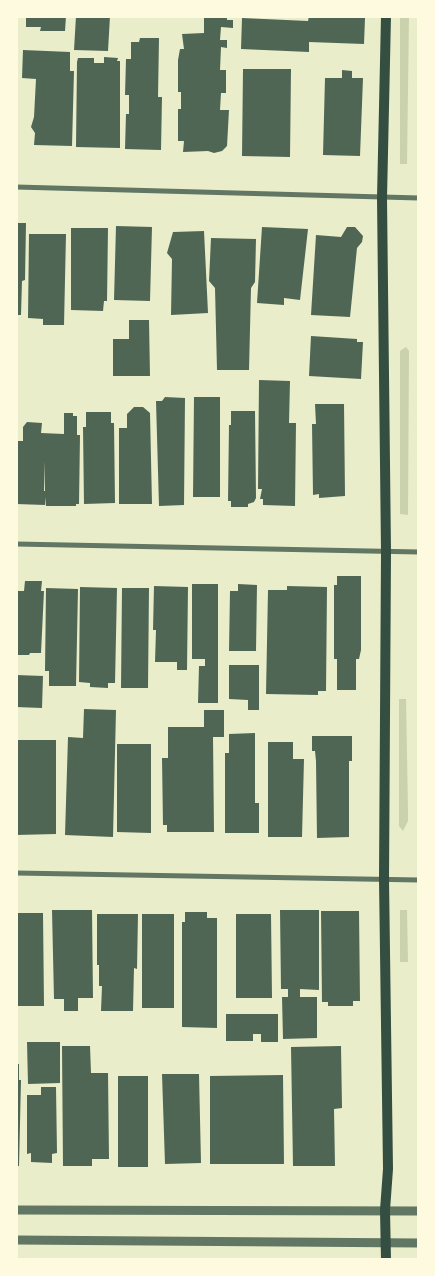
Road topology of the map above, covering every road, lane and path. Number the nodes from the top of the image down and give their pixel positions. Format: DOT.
graph roads {
  1 [pos="386,16"];
  2 [pos="16,187"];
  3 [pos="382,198"];
  4 [pos="419,198"];
  5 [pos="16,544"];
  6 [pos="386,552"];
  7 [pos="419,552"];
  8 [pos="16,873"];
  9 [pos="384,879"];
  10 [pos="419,880"];
  11 [pos="16,1210"];
  12 [pos="385,1210"];
  13 [pos="419,1211"];
  14 [pos="16,1240"];
  15 [pos="386,1242"];
  16 [pos="419,1243"];
  17 [pos="386,1260"];
  1 -- 3 [label="main road"];
  2 -- 3 [label="street"];
  3 -- 4 [label="street"];
  3 -- 6 [label="main road"];
  5 -- 6 [label="street"];
  6 -- 7 [label="street"];
  6 -- 9 [label="main road"];
  8 -- 9 [label="street"];
  9 -- 10 [label="street"];
  9 -- 12 [label="main road"];
  11 -- 12 [label="street"];
  12 -- 13 [label="street"];
  12 -- 15 [label="main road"];
  14 -- 15 [label="street"];
  15 -- 16 [label="street"];
  15 -- 17 [label="main road"];
}
